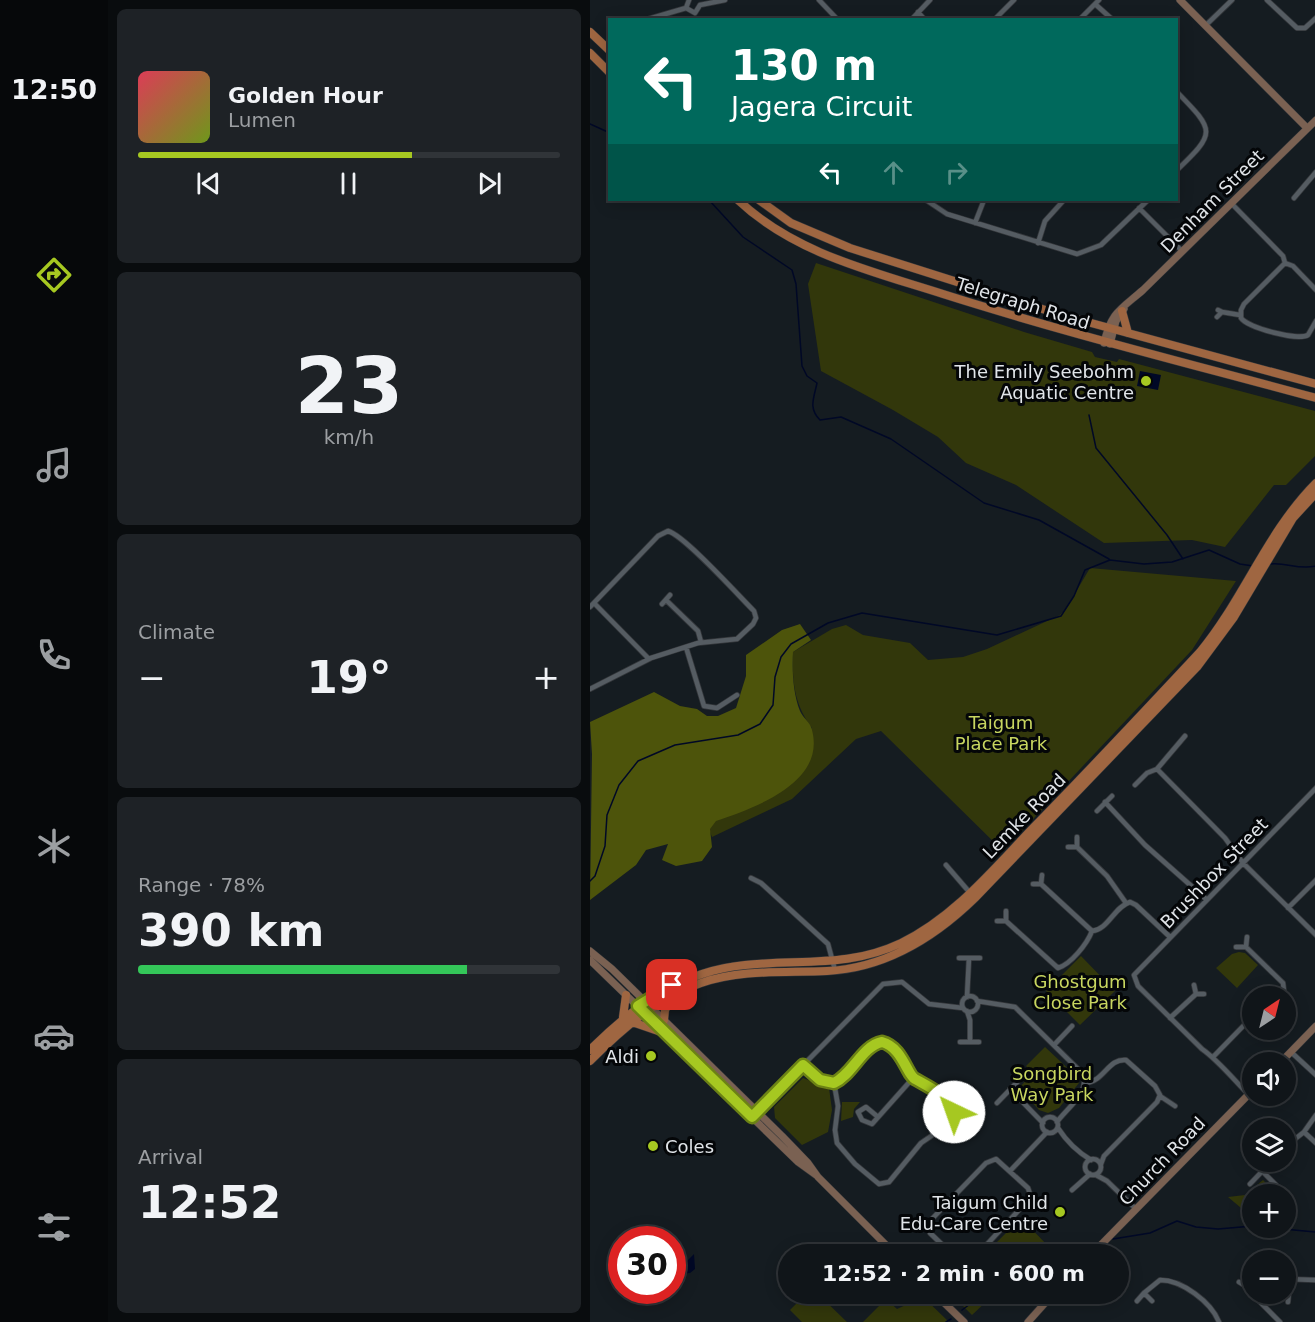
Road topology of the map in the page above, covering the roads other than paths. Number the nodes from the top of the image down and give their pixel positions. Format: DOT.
graph roads {
  1 [pos="689,0"];
  2 [pos="725,0"];
  3 [pos="819,0"];
  4 [pos="930,0"];
  5 [pos="1014,0"];
  6 [pos="1180,0"];
  7 [pos="1232,0"];
  8 [pos="1268,0"];
  9 [pos="698,2"];
  10 [pos="1097,2"];
  11 [pos="686,8"];
  12 [pos="918,12"];
  13 [pos="695,16"];
  14 [pos="652,18"];
  15 [pos="836,18"];
  16 [pos="913,18"];
  17 [pos="923,18"];
  18 [pos="996,18"];
  19 [pos="1081,18"];
  20 [pos="1111,18"];
  21 [pos="1316,18"];
  22 [pos="1205,26"];
  23 [pos="590,32"];
  24 [pos="608,50"];
  25 [pos="608,52"];
  26 [pos="590,53"];
  27 [pos="598,61"];
  28 [pos="608,70"];
  29 [pos="1178,93"];
  30 [pos="1316,120"];
  31 [pos="1307,128"];
  32 [pos="1178,169"];
  33 [pos="1316,172"];
  34 [pos="1294,198"];
  35 [pos="739,201"];
  36 [pos="761,201"];
  37 [pos="927,201"];
  38 [pos="984,201"];
  39 [pos="1063,201"];
  40 [pos="1147,201"];
  41 [pos="1231,203"];
  42 [pos="1139,208"];
  43 [pos="975,223"];
  44 [pos="1038,243"];
  45 [pos="1182,251"];
  46 [pos="1285,263"];
  47 [pos="1316,290"];
  48 [pos="1129,302"];
  49 [pos="1122,311"];
  50 [pos="1240,315"];
  51 [pos="1217,317"];
  52 [pos="1316,321"];
  53 [pos="1110,328"];
  54 [pos="1128,333"];
  55 [pos="1107,343"];
  56 [pos="1316,384"];
  57 [pos="1316,398"];
  58 [pos="1316,483"];
  59 [pos="1316,493"];
  60 [pos="1278,534"];
  61 [pos="666,600"];
  62 [pos="592,605"];
  63 [pos="701,642"];
  64 [pos="686,647"];
  65 [pos="649,659"];
  66 [pos="590,689"];
  67 [pos="737,695"];
  68 [pos="1185,736"];
  69 [pos="1157,769"];
  70 [pos="1135,785"];
  71 [pos="1316,788"];
  72 [pos="1112,796"];
  73 [pos="1105,802"];
  74 [pos="1097,811"];
  75 [pos="1077,837"];
  76 [pos="1068,847"];
  77 [pos="1077,847"];
  78 [pos="1243,863"];
  79 [pos="946,865"];
  80 [pos="1042,875"];
  81 [pos="751,878"];
  82 [pos="1316,880"];
  83 [pos="1033,884"];
  84 [pos="1041,884"];
  85 [pos="972,895"];
  86 [pos="1206,899"];
  87 [pos="1126,903"];
  88 [pos="1288,908"];
  89 [pos="1006,911"];
  90 [pos="997,921"];
  91 [pos="1006,921"];
  92 [pos="1092,932"];
  93 [pos="1316,935"];
  94 [pos="1170,937"];
  95 [pos="1247,937"];
  96 [pos="1236,947"];
  97 [pos="1246,947"];
  98 [pos="590,951"];
  99 [pos="959,958"];
  100 [pos="969,958"];
  101 [pos="980,958"];
  102 [pos="590,960"];
  103 [pos="834,966"];
  104 [pos="1194,985"];
  105 [pos="1283,986"];
  106 [pos="1196,994"];
  107 [pos="1205,994"];
  108 [pos="626,995"];
  109 [pos="674,996"];
  110 [pos="970,999"];
  111 [pos="641,1004"];
  112 [pos="987,1004"];
  113 [pos="953,1005"];
  114 [pos="965,1009"];
  115 [pos="648,1010"];
  116 [pos="975,1010"];
  117 [pos="1170,1018"];
  118 [pos="622,1019"];
  119 [pos="664,1020"];
  120 [pos="970,1020"];
  121 [pos="632,1022"];
  122 [pos="1072,1026"];
  123 [pos="1316,1026"];
  124 [pos="1242,1027"];
  125 [pos="664,1033"];
  126 [pos="959,1042"];
  127 [pos="970,1042"];
  128 [pos="979,1042"];
  129 [pos="1054,1045"];
  130 [pos="590,1050"];
  131 [pos="1291,1052"];
  132 [pos="1214,1056"];
  133 [pos="1296,1057"];
  134 [pos="590,1061"];
  135 [pos="803,1065"];
  136 [pos="1026,1073"];
  137 [pos="1316,1075"];
  138 [pos="913,1078"];
  139 [pos="834,1083"];
  140 [pos="1085,1083"];
  141 [pos="1242,1085"];
  142 [pos="1010,1089"];
  143 [pos="1160,1096"];
  144 [pos="1242,1101"];
  145 [pos="997,1103"];
  146 [pos="1175,1106"];
  147 [pos="755,1114"];
  148 [pos="1316,1115"];
  149 [pos="878,1117"];
  150 [pos="1044,1121"];
  151 [pos="1056,1123"];
  152 [pos="1048,1132"];
  153 [pos="1304,1132"];
  154 [pos="1062,1137"];
  155 [pos="1296,1138"];
  156 [pos="1316,1143"];
  157 [pos="1079,1153"];
  158 [pos="1097,1163"];
  159 [pos="1086,1164"];
  160 [pos="1010,1171"];
  161 [pos="1261,1172"];
  162 [pos="1263,1172"];
  163 [pos="1090,1173"];
  164 [pos="1107,1181"];
  165 [pos="1250,1184"];
  166 [pos="1276,1184"];
  167 [pos="1072,1190"];
  168 [pos="1136,1209"];
  169 [pos="885,1244"];
  170 [pos="942,1244"];
  171 [pos="988,1244"];
  172 [pos="1102,1244"];
  173 [pos="1296,1279"];
  174 [pos="1316,1280"];
  175 [pos="1239,1282"];
  176 [pos="1242,1284"];
  177 [pos="1144,1293"];
  178 [pos="1137,1301"];
  179 [pos="1152,1301"];
  180 [pos="945,1304"];
  181 [pos="1044,1304"];
  182 [pos="1262,1304"];
  183 [pos="964,1322"];
  184 [pos="1028,1322"];
  185 [pos="1219,1322"];
  186 [pos="1280,1322"];
  1 -- 11 [label="street"];
  2 -- 9 [label="street"];
  3 -- 15 [label="street"];
  4 -- 12 [label="street"];
  5 -- 18 [label="street"];
  6 -- 22 [label="street"];
  7 -- 22 [label="street"];
  8 -- 21 [label="street"];
  9 -- 13 [label="street"];
  10 -- 19 [label="street"];
  10 -- 20 [label="street"];
  11 -- 13 [label="street"];
  11 -- 14 [label="street"];
  12 -- 16 [label="street"];
  12 -- 17 [label="street"];
  22 -- 31 [label="street"];
  23 -- 24 [label="main road"];
  25 -- 27 [label="street"];
  26 -- 27 [label="main road"];
  27 -- 28 [label="main road"];
  29 -- 32 [label="street"];
  30 -- 31 [label="street, Denham Street"];
  31 -- 41 [label="street, Denham Street"];
  33 -- 34 [label="street"];
  35 -- 55 [label="main road, Telegraph Road"];
  36 -- 53 [label="main road, Telegraph Road"];
  37 -- 43 [label="street"];
  38 -- 43 [label="street"];
  39 -- 44 [label="street"];
  40 -- 42 [label="street"];
  41 -- 45 [label="street, Denham Street"];
  41 -- 46 [label="street"];
  42 -- 44 [label="street"];
  42 -- 45 [label="street"];
  43 -- 44 [label="street"];
  45 -- 48 [label="street, Denham Street"];
  46 -- 47 [label="street"];
  46 -- 50 [label="street"];
  48 -- 49 [label="street, Denham Street"];
  48 -- 53 [label="street, Denham Street"];
  49 -- 53 [label="street, Denham Street"];
  49 -- 54 [label="main road"];
  50 -- 51 [label="street"];
  50 -- 52 [label="street"];
  53 -- 54 [label="main road, Telegraph Road"];
  53 -- 55 [label="street, Denham Street"];
  54 -- 56 [label="main road, Telegraph Road"];
  55 -- 57 [label="main road, Telegraph Road"];
  58 -- 60 [label="main road, Lemke Road"];
  59 -- 60 [label="main road, Lemke Road"];
  60 -- 85 [label="main road, Lemke Road"];
  61 -- 63 [label="street"];
  62 -- 63 [label="street"];
  62 -- 65 [label="street"];
  63 -- 64 [label="street"];
  64 -- 65 [label="street"];
  64 -- 67 [label="street"];
  65 -- 66 [label="street"];
  68 -- 69 [label="street"];
  69 -- 70 [label="street"];
  69 -- 78 [label="street"];
  71 -- 78 [label="street, Brushbox Street"];
  72 -- 73 [label="street"];
  73 -- 74 [label="street"];
  73 -- 86 [label="street"];
  75 -- 77 [label="street"];
  76 -- 77 [label="street"];
  77 -- 87 [label="street"];
  78 -- 86 [label="street, Brushbox Street"];
  78 -- 88 [label="street"];
  79 -- 85 [label="street"];
  80 -- 84 [label="street"];
  81 -- 103 [label="street"];
  82 -- 88 [label="street"];
  83 -- 84 [label="street"];
  84 -- 92 [label="street"];
  85 -- 103 [label="main road, Lemke Road"];
  86 -- 94 [label="street, Brushbox Street"];
  87 -- 92 [label="street"];
  87 -- 94 [label="street"];
  88 -- 93 [label="street"];
  89 -- 91 [label="street"];
  90 -- 91 [label="street"];
  91 -- 92 [label="street"];
  94 -- 117 [label="street, Brushbox Street"];
  95 -- 97 [label="street"];
  96 -- 97 [label="street"];
  97 -- 105 [label="street"];
  98 -- 111 [label="street"];
  99 -- 100 [label="street"];
  100 -- 101 [label="street"];
  100 -- 110 [label="street"];
  102 -- 108 [label="street"];
  103 -- 109 [label="main road, Lemke Road"];
  103 -- 111 [label="main road, Lemke Road"];
  104 -- 106 [label="street"];
  106 -- 107 [label="street"];
  106 -- 117 [label="street"];
  108 -- 111 [label="street"];
  108 -- 118 [label="main road"];
  109 -- 115 [label="main road, Lemke Road"];
  109 -- 119 [label="main road"];
  110 -- 112 [label="street"];
  110 -- 113 [label="street"];
  110 -- 114 [label="street"];
  110 -- 116 [label="street"];
  111 -- 115 [label="street"];
  111 -- 118 [label="main road, Lemke Road"];
  112 -- 116 [label="street"];
  112 -- 129 [label="street"];
  113 -- 114 [label="street"];
  113 -- 135 [label="street"];
  114 -- 116 [label="street"];
  114 -- 120 [label="street"];
  115 -- 119 [label="street"];
  115 -- 121 [label="main road, Lemke Road"];
  115 -- 125 [label="street"];
  116 -- 120 [label="street"];
  117 -- 132 [label="street"];
  118 -- 130 [label="main road, Lemke Road"];
  119 -- 147 [label="street"];
  120 -- 127 [label="street"];
  121 -- 125 [label="main road"];
  121 -- 134 [label="main road, Lemke Road"];
  122 -- 129 [label="street"];
  123 -- 131 [label="street"];
  124 -- 132 [label="street"];
  125 -- 147 [label="street"];
  126 -- 127 [label="street"];
  127 -- 128 [label="street"];
  129 -- 140 [label="street"];
  132 -- 141 [label="street"];
  133 -- 137 [label="street"];
  135 -- 139 [label="street"];
  135 -- 147 [label="street"];
  136 -- 142 [label="street"];
  138 -- 139 [label="street"];
  138 -- 139 [label="street"];
  138 -- 149 [label="street"];
  140 -- 143 [label="street"];
  140 -- 151 [label="street"];
  142 -- 145 [label="street"];
  142 -- 150 [label="street"];
  143 -- 146 [label="street"];
  143 -- 158 [label="street"];
  144 -- 168 [label="street, Church Road"];
  147 -- 169 [label="street"];
  148 -- 153 [label="street"];
  150 -- 151 [label="street"];
  150 -- 152 [label="street"];
  151 -- 152 [label="street"];
  151 -- 154 [label="street"];
  152 -- 154 [label="street"];
  152 -- 160 [label="street"];
  153 -- 155 [label="street"];
  153 -- 156 [label="street"];
  154 -- 157 [label="street"];
  157 -- 158 [label="street"];
  157 -- 159 [label="street"];
  158 -- 159 [label="street"];
  158 -- 163 [label="street"];
  158 -- 164 [label="street"];
  159 -- 163 [label="street"];
  160 -- 170 [label="street"];
  160 -- 171 [label="street"];
  161 -- 165 [label="street"];
  162 -- 166 [label="street"];
  163 -- 164 [label="street"];
  163 -- 167 [label="street"];
  164 -- 168 [label="street"];
  168 -- 172 [label="street, Church Road"];
  173 -- 174 [label="street"];
  175 -- 176 [label="street"];
  177 -- 178 [label="street"];
  177 -- 179 [label="street"];
  177 -- 185 [label="street"];
  180 -- 183 [label="street"];
  181 -- 184 [label="street"];
  182 -- 186 [label="street"];
}
